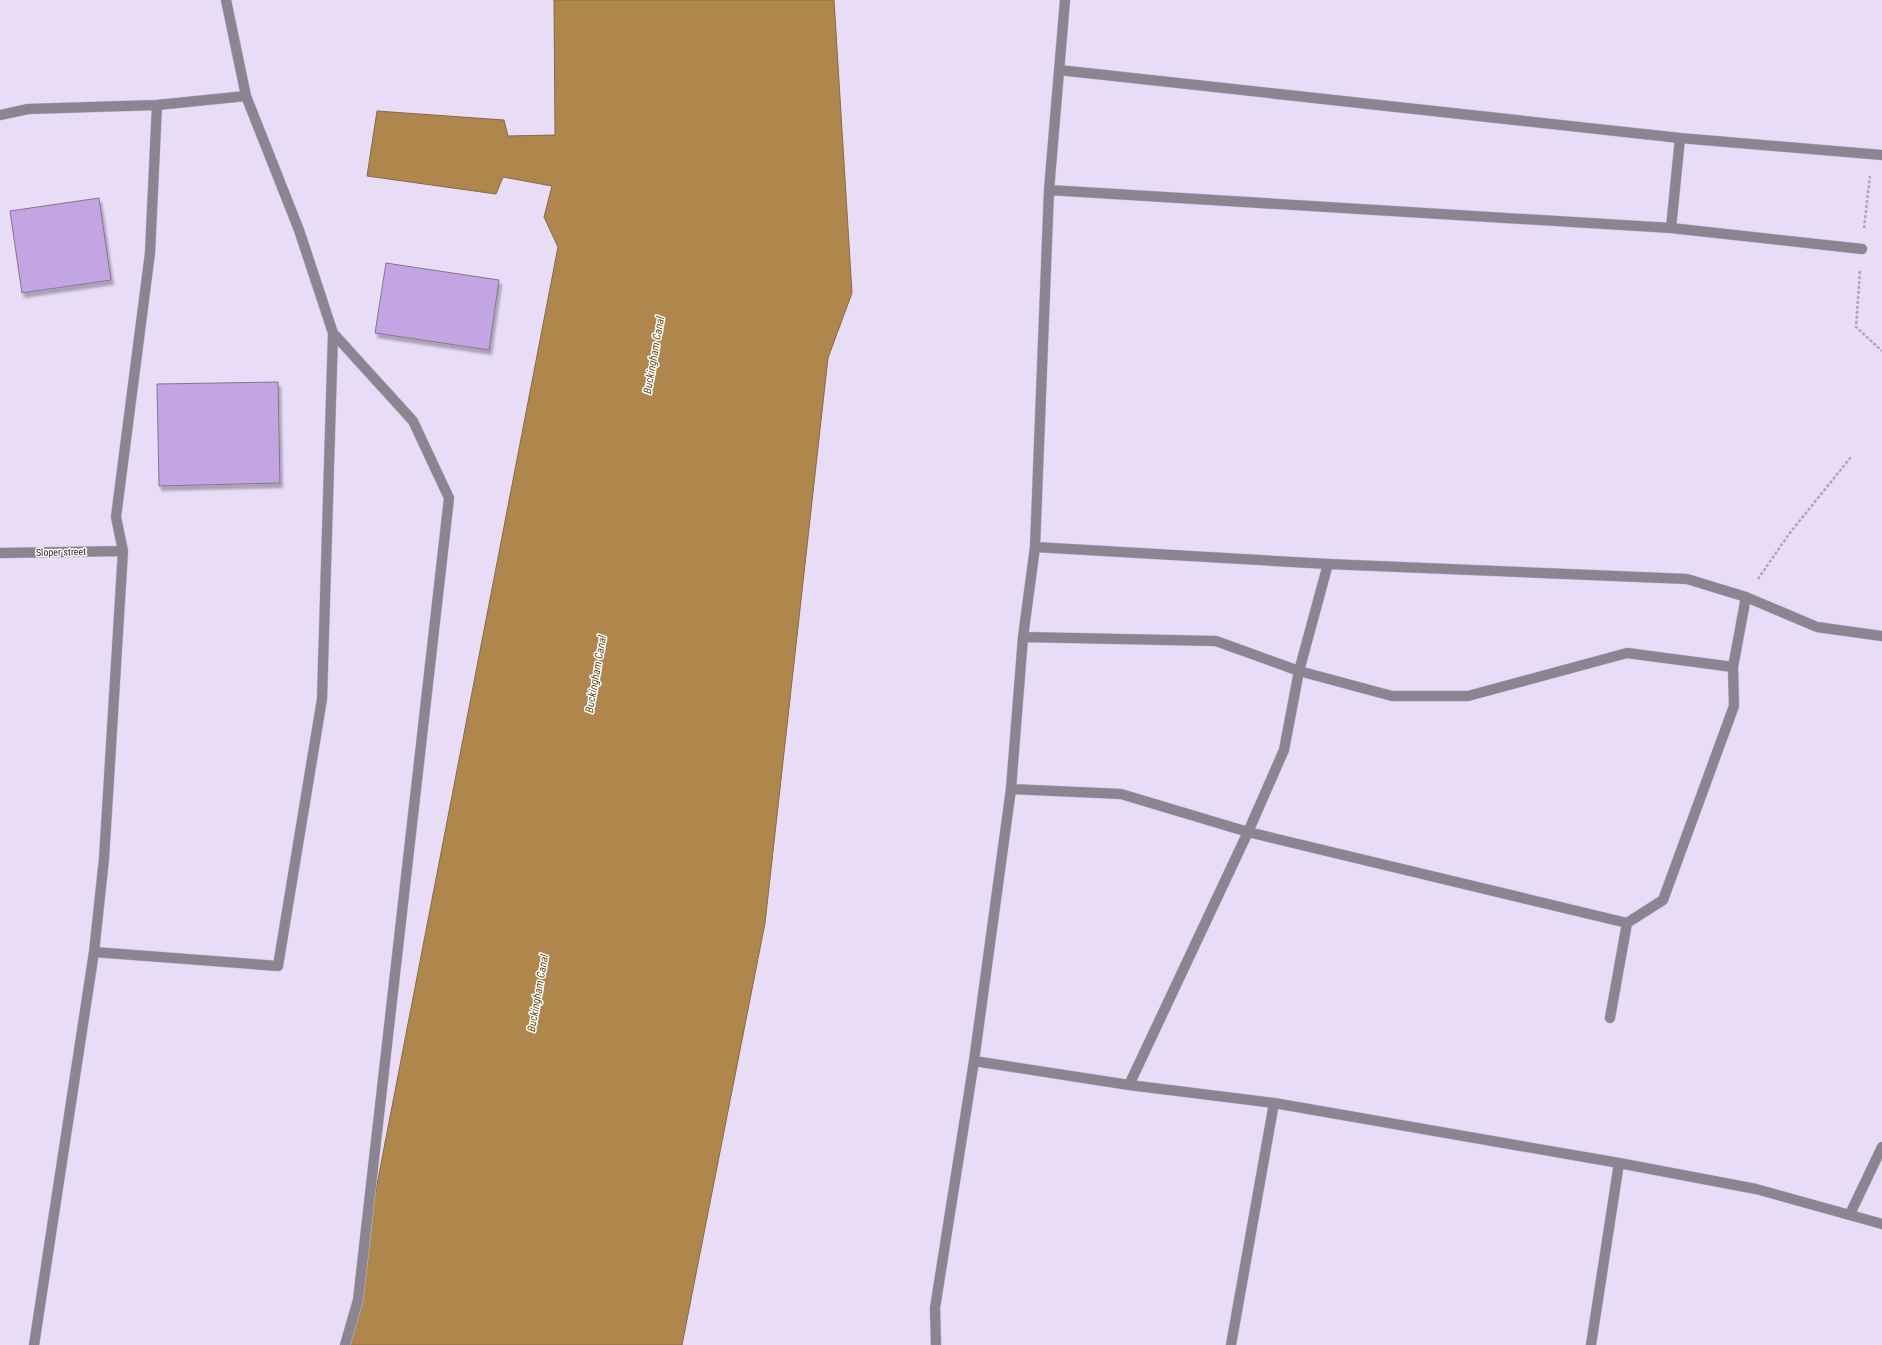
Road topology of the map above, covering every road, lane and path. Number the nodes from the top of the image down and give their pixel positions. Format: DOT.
graph roads {
  1 [pos="226,0"];
  2 [pos="1064,0"];
  3 [pos="1059,70"];
  4 [pos="246,96"];
  5 [pos="157,105"];
  6 [pos="0,115"];
  7 [pos="1680,138"];
  8 [pos="1882,155"];
  9 [pos="1049,190"];
  10 [pos="1671,228"];
  11 [pos="1862,249"];
  12 [pos="333,333"];
  13 [pos="1851,457"];
  14 [pos="1035,547"];
  15 [pos="122,551"];
  16 [pos="0,552"];
  17 [pos="1328,564"];
  18 [pos="1746,598"];
  19 [pos="1882,636"];
  20 [pos="1023,637"];
  21 [pos="1733,667"];
  22 [pos="1299,672"];
  23 [pos="1011,789"];
  24 [pos="1248,832"];
  25 [pos="1627,923"];
  26 [pos="94,952"];
  27 [pos="1610,1018"];
  28 [pos="974,1061"];
  29 [pos="1129,1086"];
  30 [pos="1274,1103"];
  31 [pos="1882,1147"];
  32 [pos="1619,1163"];
  33 [pos="1850,1214"];
  34 [pos="1882,1224"];
  35 [pos="34,1345"];
  36 [pos="345,1345"];
  37 [pos="936,1345"];
  38 [pos="1231,1345"];
  39 [pos="1592,1345"];
  1 -- 4 [label="street"];
  2 -- 3 [label="street"];
  3 -- 7 [label="street"];
  3 -- 9 [label="street"];
  4 -- 5 [label="street"];
  4 -- 12 [label="street"];
  5 -- 6 [label="street"];
  5 -- 15 [label="street"];
  7 -- 8 [label="street"];
  7 -- 10 [label="street"];
  9 -- 10 [label="street"];
  9 -- 14 [label="street"];
  10 -- 11 [label="street"];
  12 -- 26 [label="street"];
  12 -- 36 [label="street"];
  13 -- 18 [label="path"];
  14 -- 17 [label="street"];
  14 -- 20 [label="street"];
  15 -- 16 [label="street, Sloper street"];
  15 -- 26 [label="street"];
  17 -- 18 [label="street"];
  17 -- 22 [label="street"];
  18 -- 19 [label="street"];
  18 -- 21 [label="street"];
  20 -- 22 [label="street"];
  20 -- 23 [label="street"];
  21 -- 22 [label="street"];
  21 -- 25 [label="street"];
  22 -- 24 [label="street"];
  23 -- 24 [label="street"];
  23 -- 28 [label="street"];
  24 -- 25 [label="street"];
  24 -- 29 [label="street"];
  25 -- 27 [label="street"];
  26 -- 35 [label="street"];
  28 -- 29 [label="street"];
  28 -- 37 [label="street"];
  29 -- 30 [label="street"];
  30 -- 32 [label="street"];
  30 -- 38 [label="street"];
  31 -- 33 [label="street"];
  32 -- 33 [label="street"];
  32 -- 39 [label="street"];
  33 -- 34 [label="street"];
}
